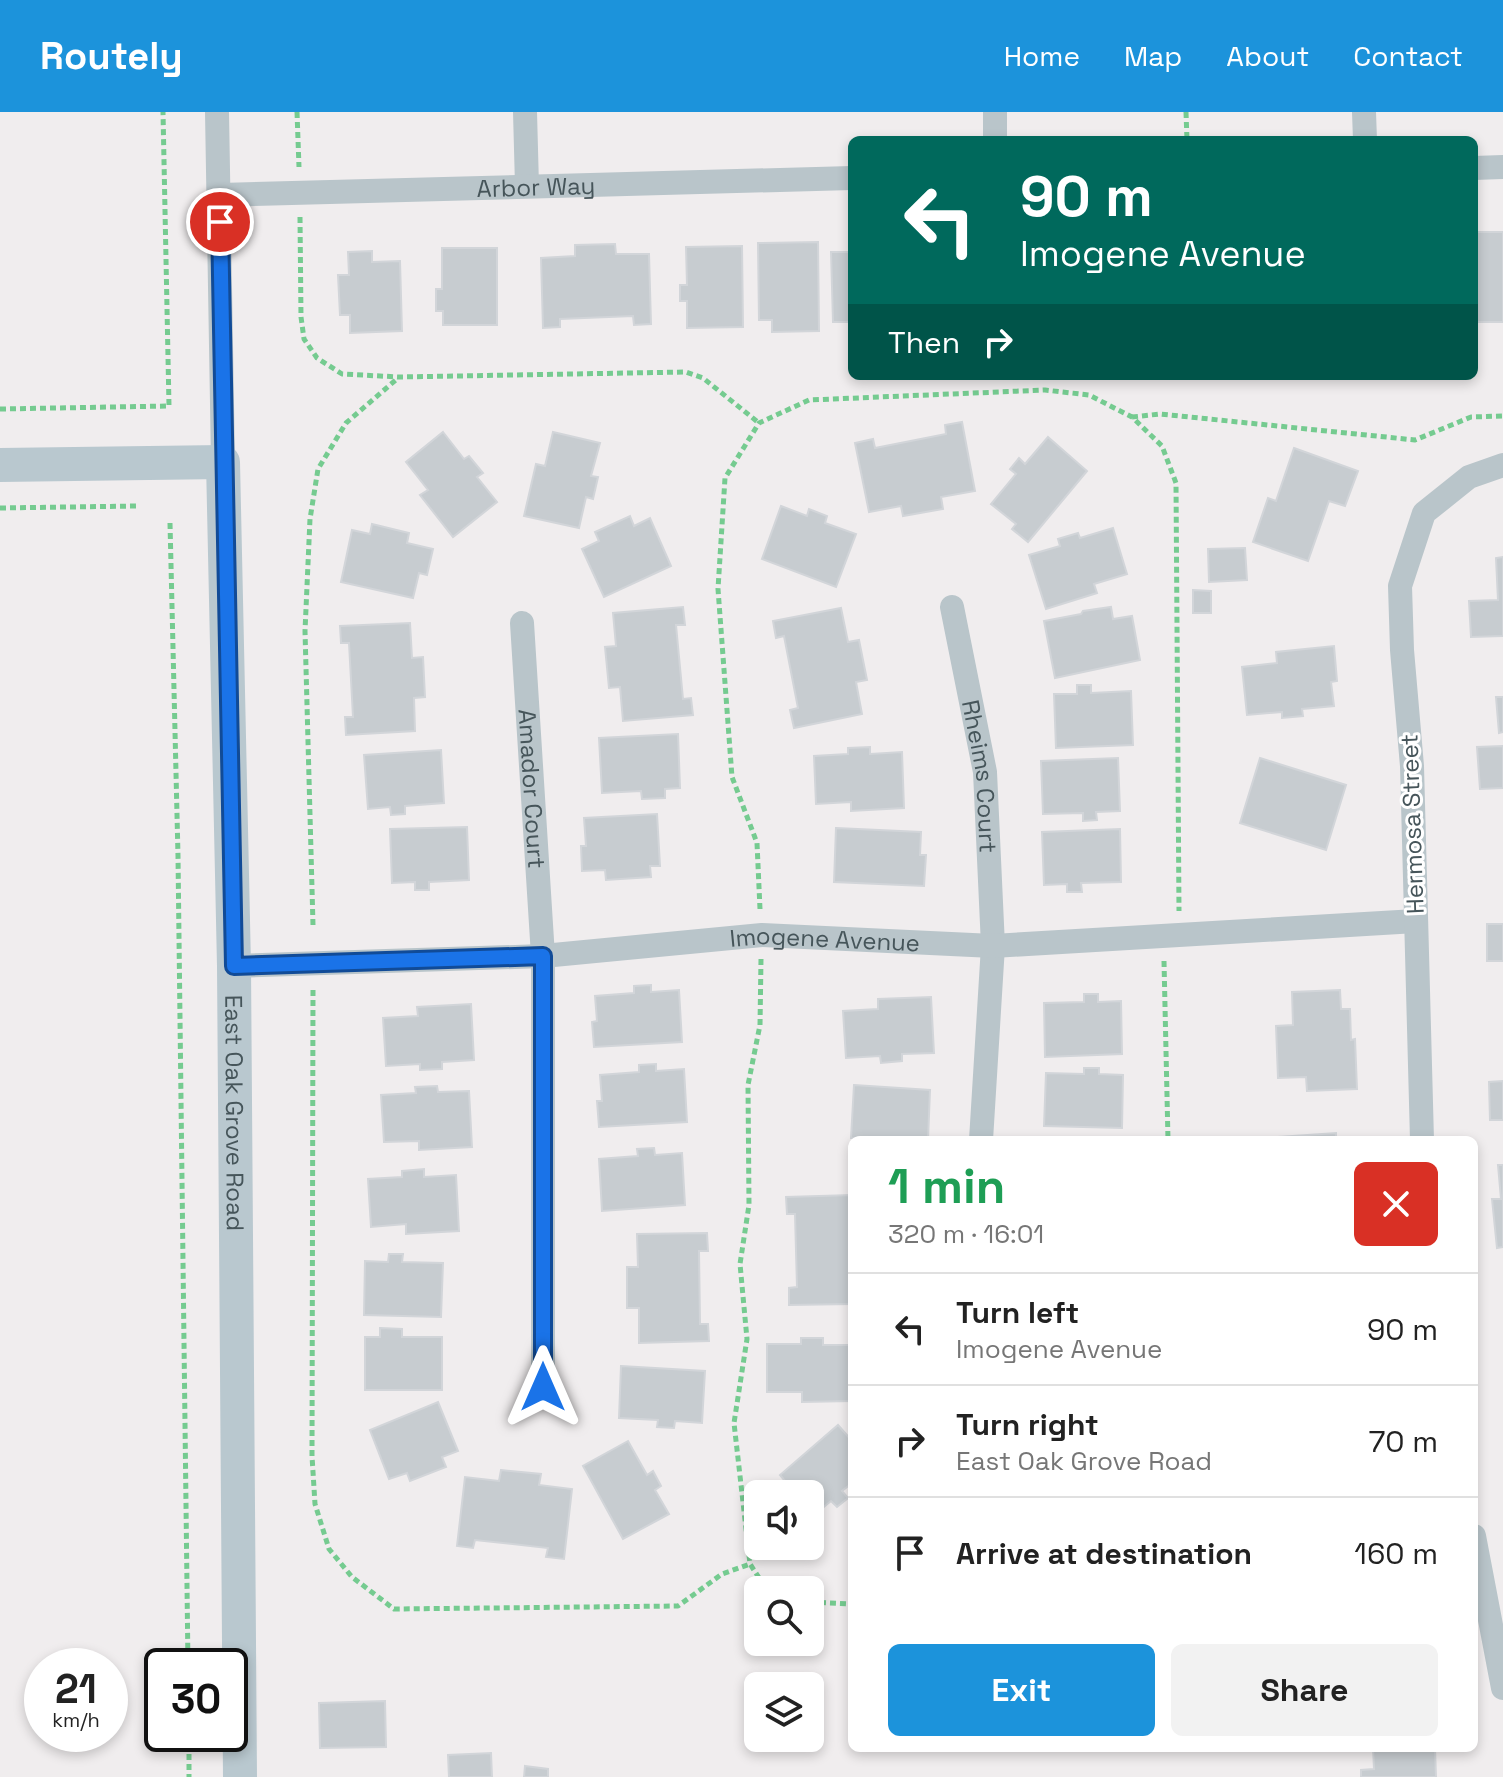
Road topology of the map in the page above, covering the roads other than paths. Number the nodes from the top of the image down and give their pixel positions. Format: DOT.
graph roads {
  1 [pos="217,112"];
  2 [pos="525,112"];
  3 [pos="995,112"];
  4 [pos="1364,112"];
  5 [pos="995,136"];
  6 [pos="1365,136"];
  7 [pos="1503,167"];
  8 [pos="1478,168"];
  9 [pos="848,178"];
  10 [pos="527,186"];
  11 [pos="220,195"];
  12 [pos="223,462"];
  13 [pos="0,465"];
  14 [pos="1503,465"];
  15 [pos="952,607"];
  16 [pos="522,623"];
  17 [pos="1416,921"];
  18 [pos="993,946"];
  19 [pos="543,956"];
  20 [pos="234,966"];
  21 [pos="981,1136"];
  22 [pos="1422,1136"];
  23 [pos="543,1387"];
  24 [pos="1478,1557"];
  25 [pos="1503,1688"];
  26 [pos="240,1777"];
  1 -- 11 [label="street, East Oak Grove Road"];
  2 -- 10 [label="street"];
  3 -- 5 [label="street"];
  4 -- 6 [label="street"];
  7 -- 8 [label="street"];
  9 -- 10 [label="street, Arbor Way"];
  10 -- 11 [label="street, Arbor Way"];
  11 -- 12 [label="street, East Oak Grove Road"];
  12 -- 13 [label="street"];
  12 -- 20 [label="street, East Oak Grove Road"];
  14 -- 17 [label="street, Hermosa Street"];
  15 -- 18 [label="street, Rheims Court"];
  16 -- 19 [label="street, Amador Court"];
  17 -- 18 [label="street, Imogene Avenue"];
  17 -- 22 [label="street, Hermosa Street"];
  18 -- 19 [label="street, Imogene Avenue"];
  18 -- 21 [label="street, Rheims Court"];
  19 -- 20 [label="street, Imogene Avenue"];
  19 -- 23 [label="street, Amador Court"];
  20 -- 26 [label="street, East Oak Grove Road"];
  24 -- 25 [label="street"];
}
